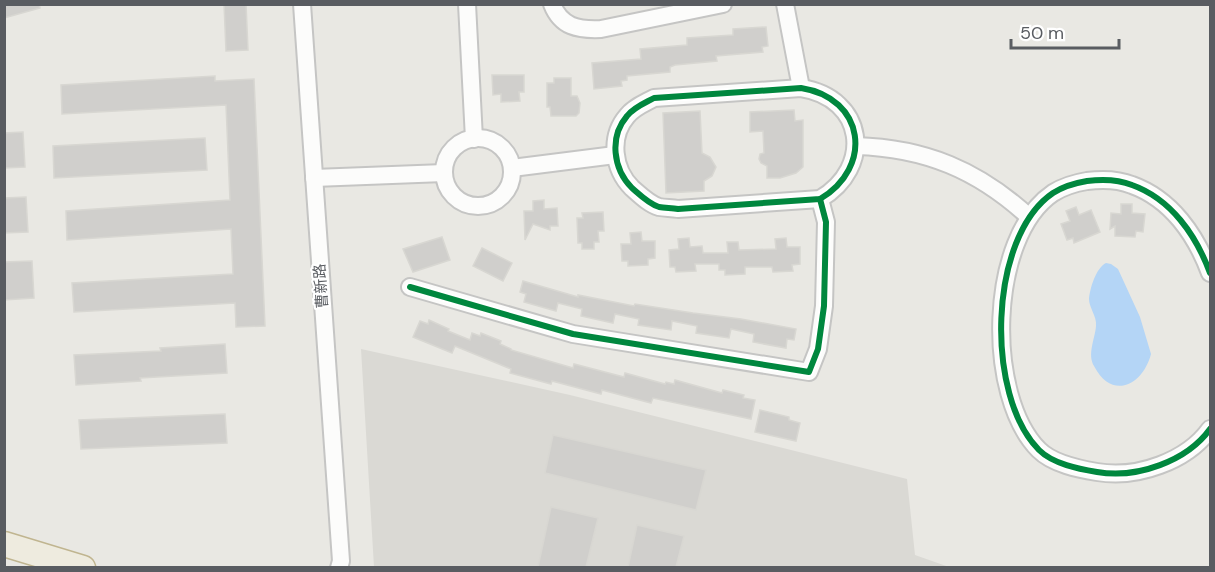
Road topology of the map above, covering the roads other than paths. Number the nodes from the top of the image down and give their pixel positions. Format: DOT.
graph roads {
  1 [pos="302,4"];
  2 [pos="467,4"];
  3 [pos="552,4"];
  4 [pos="723,4"];
  5 [pos="785,4"];
  6 [pos="801,88"];
  7 [pos="474,139"];
  8 [pos="856,146"];
  9 [pos="615,155"];
  10 [pos="512,168"];
  11 [pos="444,173"];
  12 [pos="314,178"];
  13 [pos="820,199"];
  14 [pos="1029,217"];
  15 [pos="1210,273"];
  16 [pos="410,287"];
  17 [pos="1210,429"];
  18 [pos="4,544"];
  19 [pos="83,567"];
  20 [pos="339,567"];
  1 -- 12 [label="street, 曹新路"];
  2 -- 7 [label="street"];
  3 -- 4 [label="street"];
  5 -- 6 [label="street"];
  6 -- 8 [label="street"];
  6 -- 9 [label="street"];
  7 -- 10 [label="street"];
  7 -- 11 [label="street"];
  8 -- 13 [label="street"];
  8 -- 14 [label="street"];
  9 -- 10 [label="street"];
  9 -- 13 [label="street"];
  10 -- 11 [label="street"];
  11 -- 12 [label="street"];
  12 -- 20 [label="street, 曹新路"];
  13 -- 16 [label="street"];
  14 -- 15 [label="street"];
  14 -- 17 [label="street"];
  18 -- 19 [label="highway"];
}
